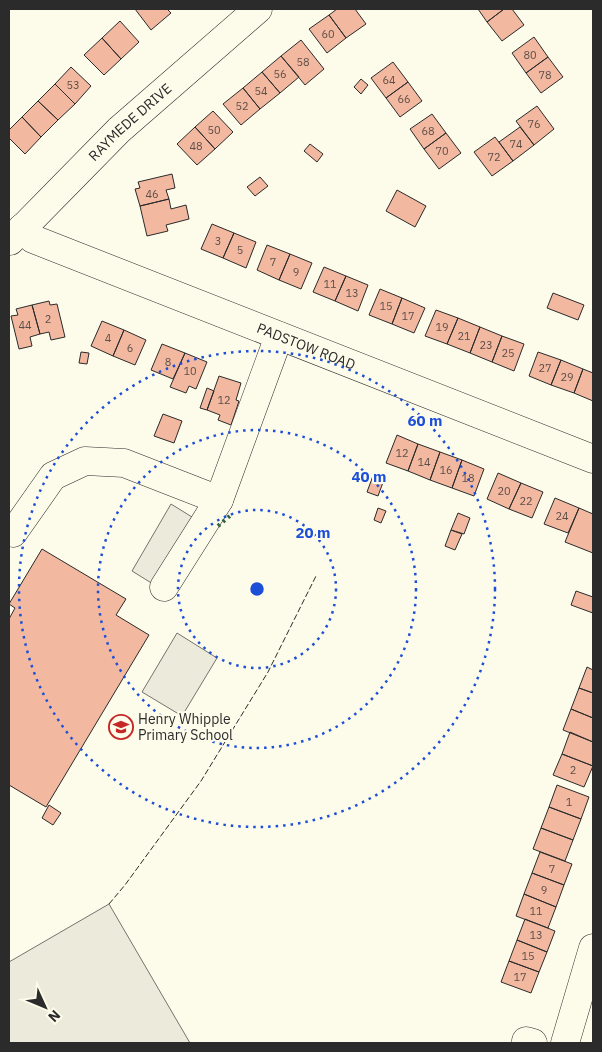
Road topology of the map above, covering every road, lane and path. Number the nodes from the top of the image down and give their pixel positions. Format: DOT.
graph roads {
  1 [pos="258,9"];
  2 [pos="15,235"];
  3 [pos="279,336"];
  4 [pos="593,459"];
  5 [pos="219,500"];
  6 [pos="13,533"];
  7 [pos="164,587"];
  8 [pos="593,948"];
  9 [pos="564,1043"];
  1 -- 2 [label="street, RAYMEDE DRIVE"];
  2 -- 3 [label="street, PADSTOW ROAD"];
  3 -- 4 [label="street, PADSTOW ROAD"];
  3 -- 5 [label="street"];
  5 -- 6 [label="street"];
  5 -- 7 [label="street"];
  8 -- 9 [label="street"];
}
